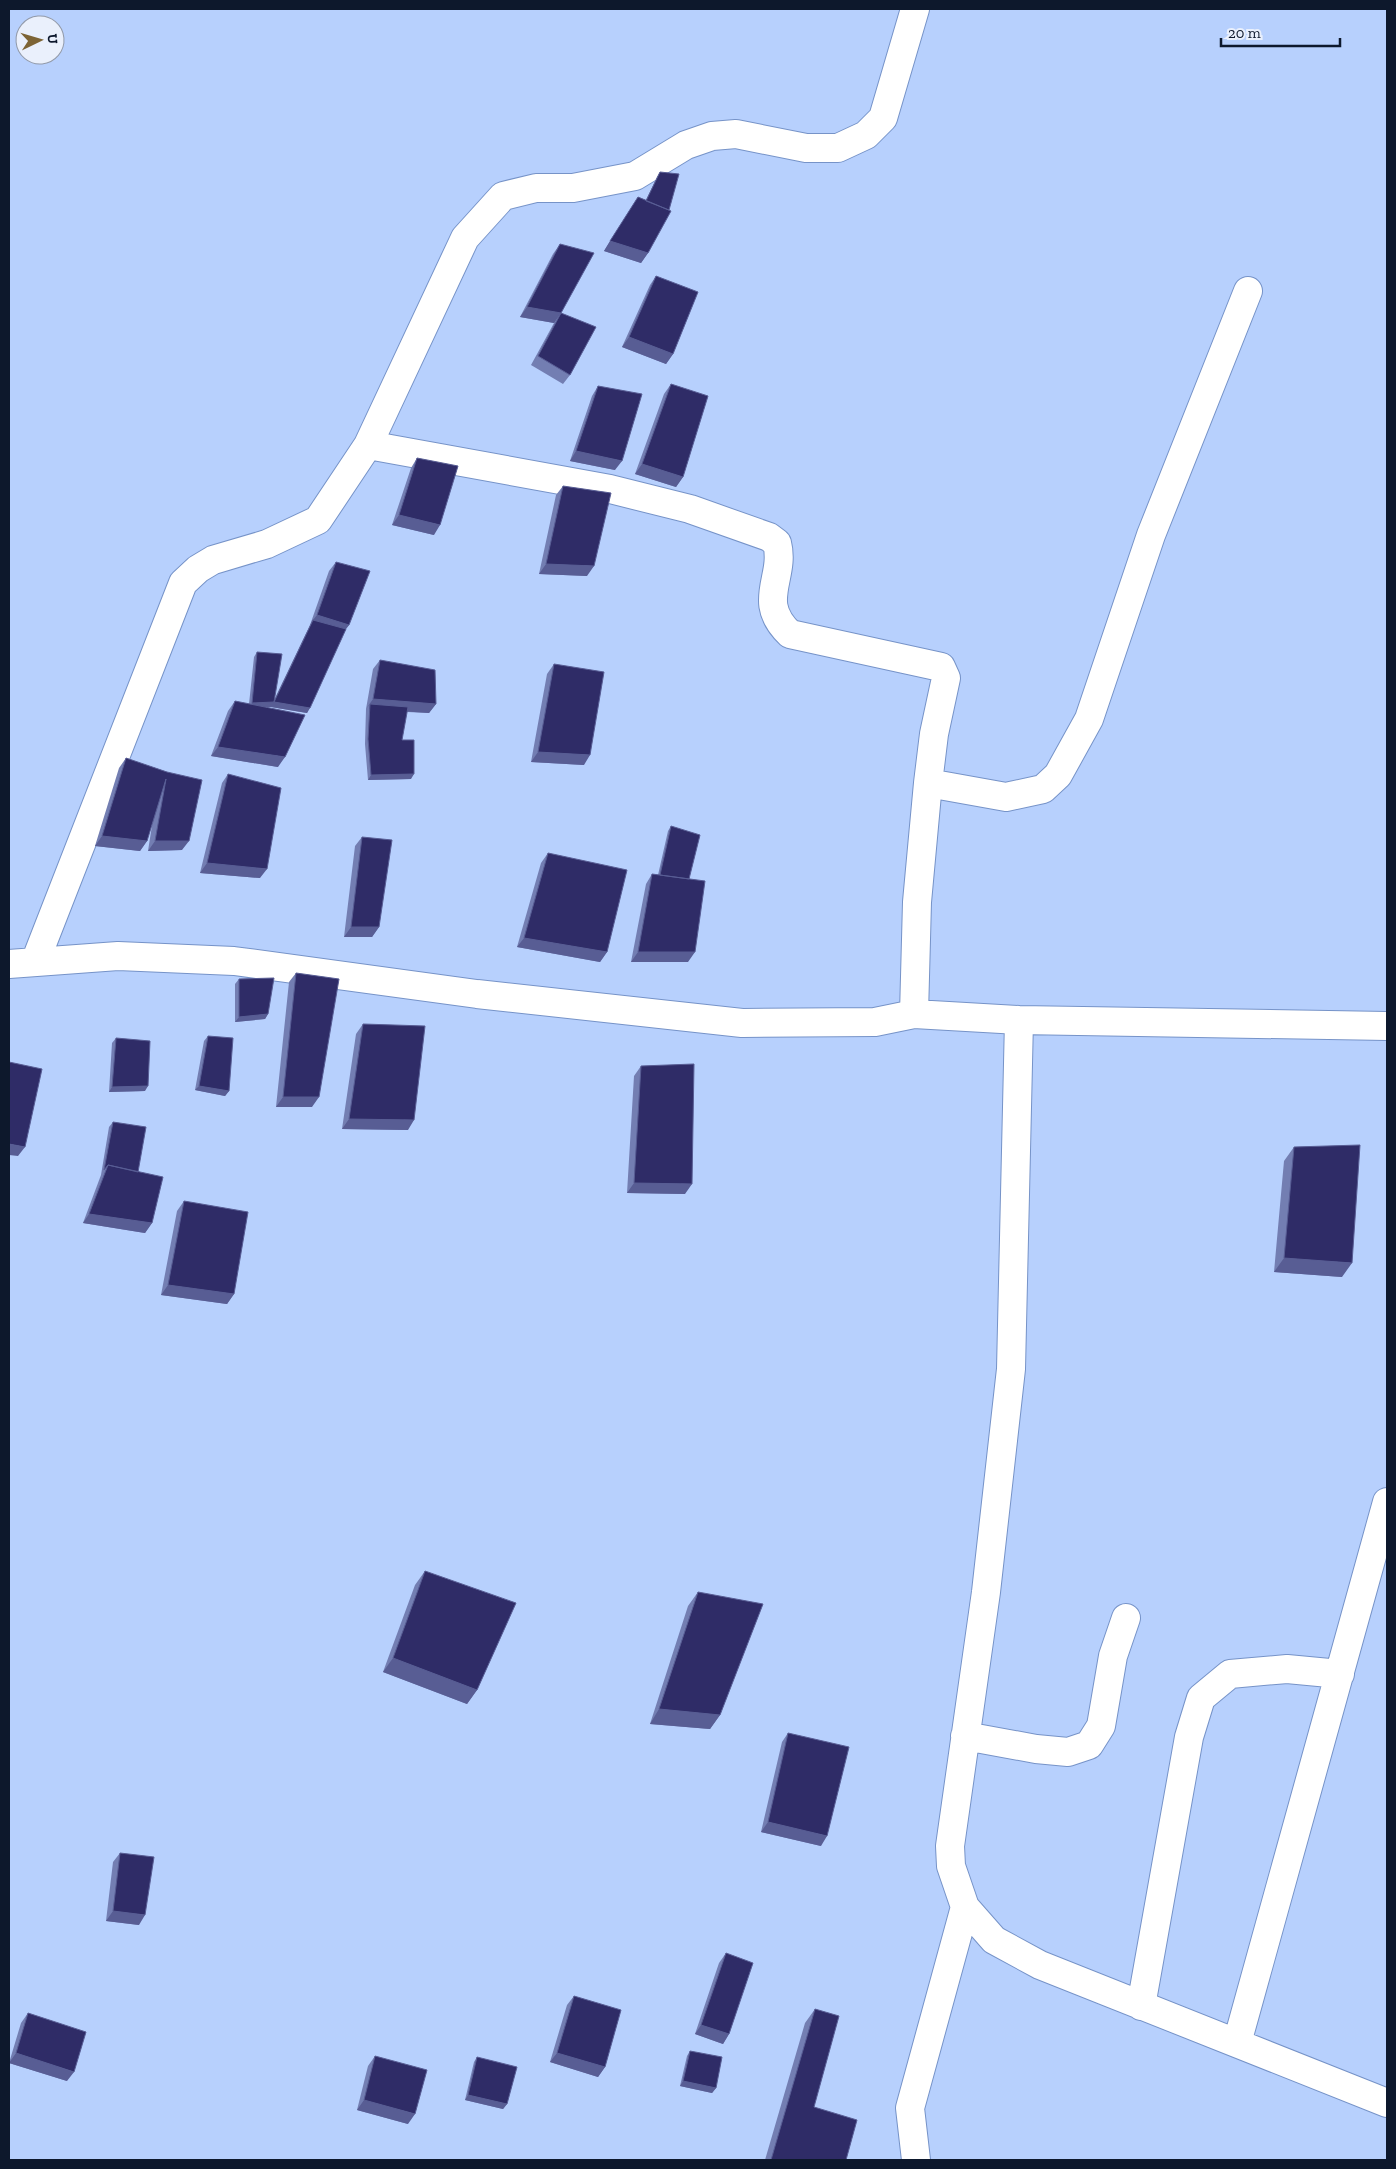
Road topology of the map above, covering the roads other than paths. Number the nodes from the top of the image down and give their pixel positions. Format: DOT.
graph roads {
  1 [pos="915,9"];
  2 [pos="1248,291"];
  3 [pos="368,445"];
  4 [pos="928,783"];
  5 [pos="22,963"];
  6 [pos="914,1014"];
  7 [pos="1019,1020"];
  8 [pos="1387,1026"];
  9 [pos="1387,1502"];
  10 [pos="1126,1618"];
  11 [pos="1340,1674"];
  12 [pos="965,1736"];
  13 [pos="965,1907"];
  14 [pos="1140,2006"];
  15 [pos="1236,2043"];
  16 [pos="1387,2103"];
  17 [pos="916,2160"];
  1 -- 3 [label="street"];
  2 -- 4 [label="street"];
  3 -- 4 [label="street"];
  3 -- 5 [label="street"];
  4 -- 6 [label="street"];
  5 -- 6 [label="street"];
  6 -- 7 [label="street"];
  7 -- 8 [label="street"];
  7 -- 12 [label="street"];
  9 -- 11 [label="street"];
  10 -- 12 [label="street"];
  11 -- 14 [label="street"];
  11 -- 15 [label="street"];
  12 -- 13 [label="street"];
  13 -- 14 [label="street"];
  13 -- 17 [label="street"];
  14 -- 15 [label="street"];
  15 -- 16 [label="street"];
}
